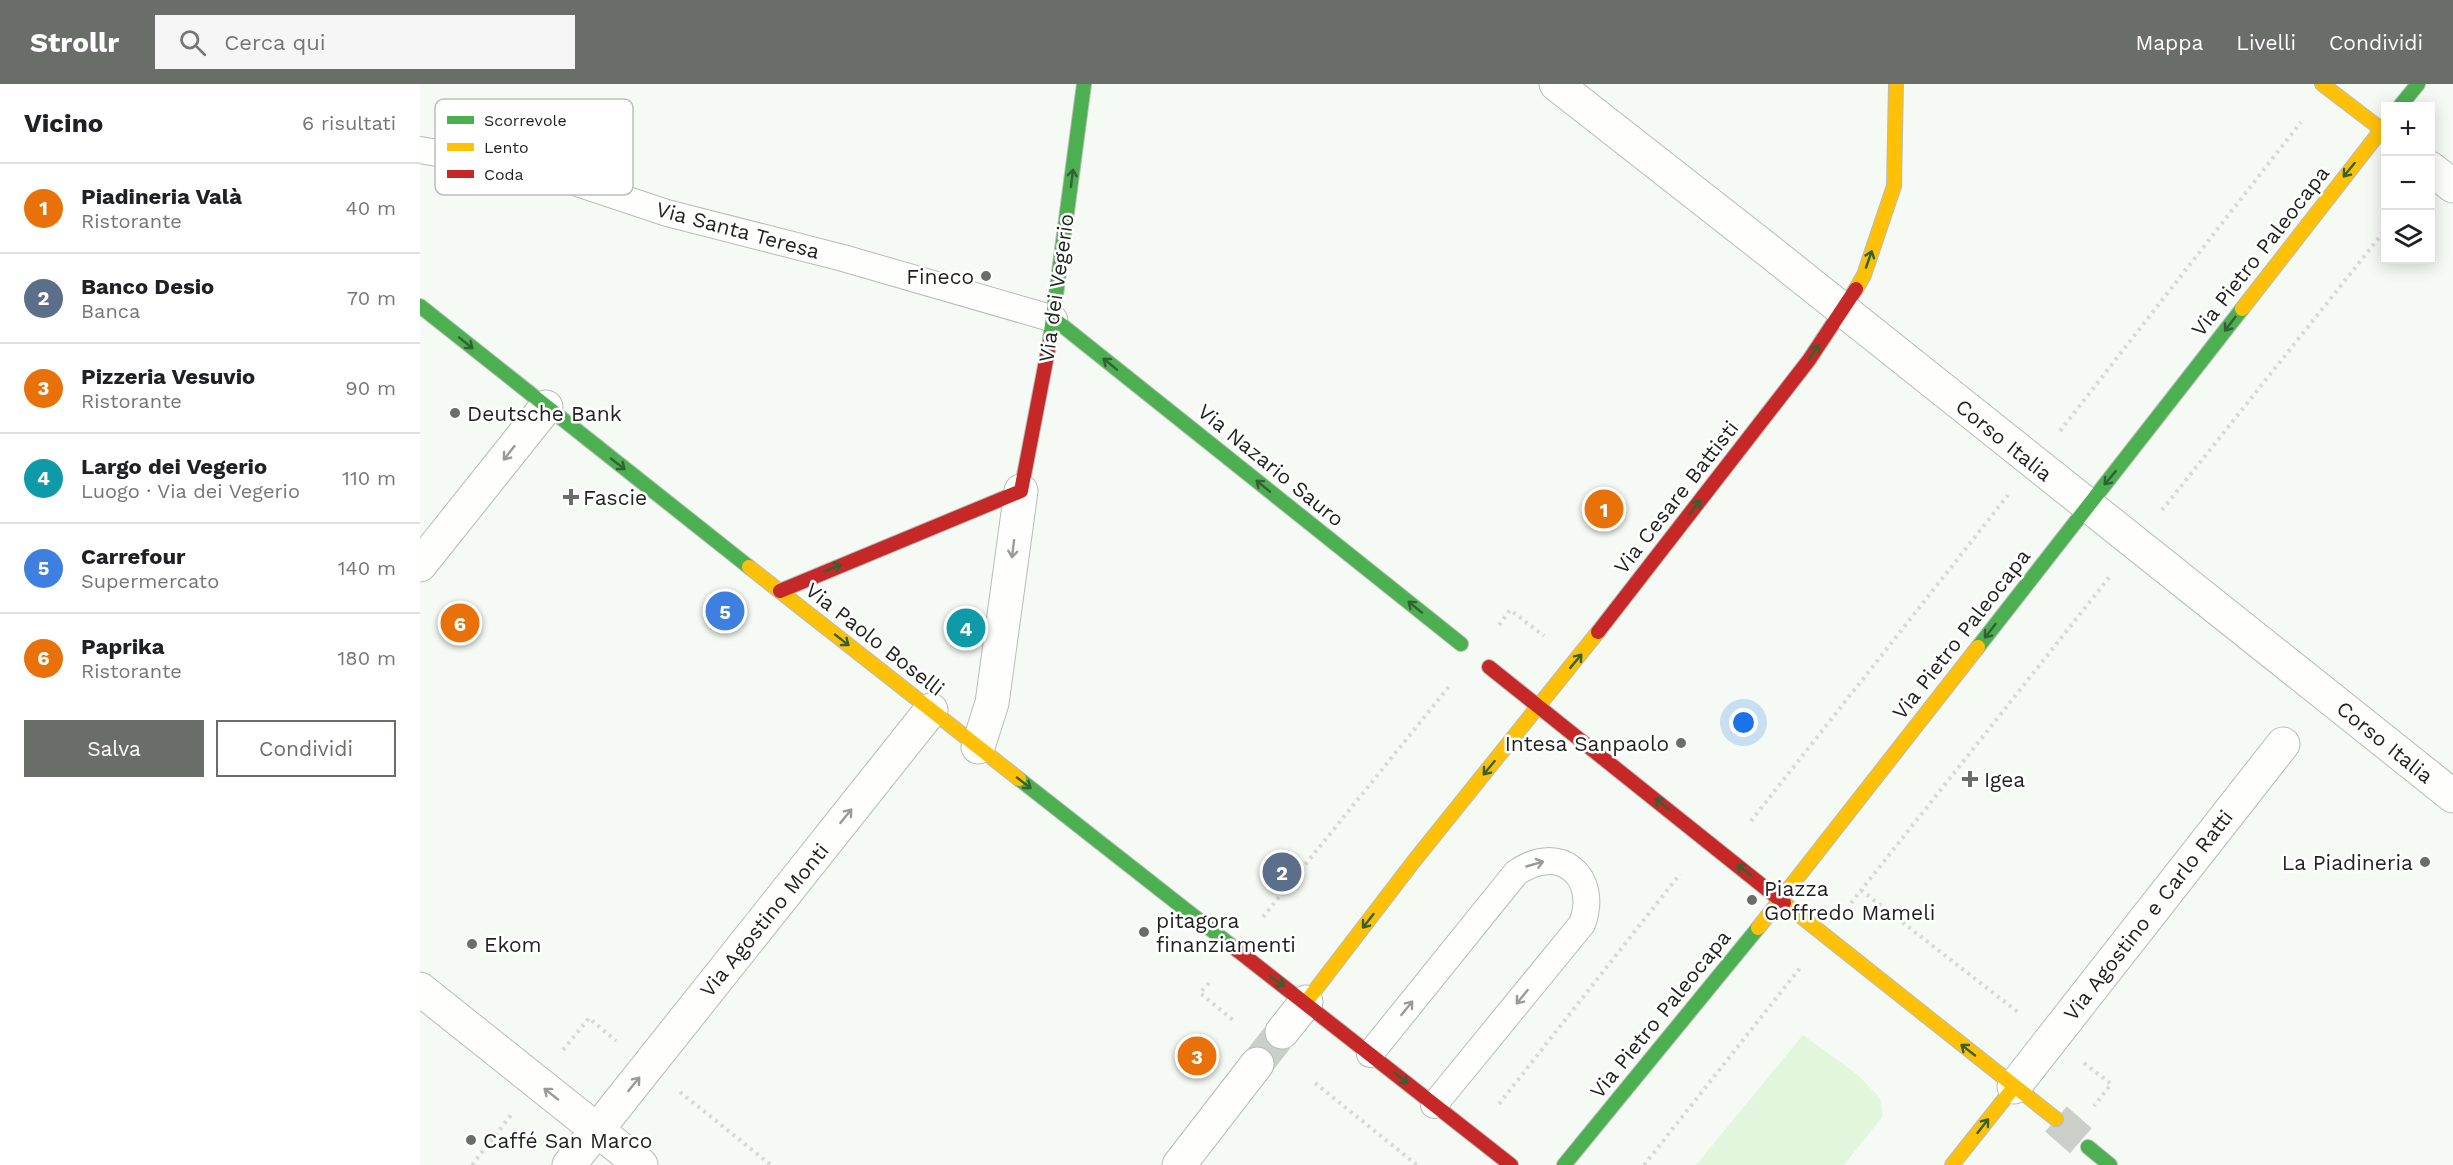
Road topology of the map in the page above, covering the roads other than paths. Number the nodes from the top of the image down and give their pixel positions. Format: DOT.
graph roads {
  1 [pos="1084,84"];
  2 [pos="1556,84"];
  3 [pos="1896,84"];
  4 [pos="2322,84"];
  5 [pos="2418,84"];
  6 [pos="2404,102"];
  7 [pos="2381,119"];
  8 [pos="2381,132"];
  9 [pos="420,150"];
  10 [pos="435,152"];
  11 [pos="2435,172"];
  12 [pos="2453,186"];
  13 [pos="613,195"];
  14 [pos="420,306"];
  15 [pos="1843,311"];
  16 [pos="1054,319"];
  17 [pos="546,407"];
  18 [pos="1021,491"];
  19 [pos="2087,506"];
  20 [pos="420,565"];
  21 [pos="780,591"];
  22 [pos="1461,644"];
  23 [pos="1490,667"];
  24 [pos="1539,706"];
  25 [pos="931,710"];
  26 [pos="2283,744"];
  27 [pos="978,747"];
  28 [pos="2453,796"];
  29 [pos="1781,899"];
  30 [pos="420,989"];
  31 [pos="1306,1002"];
  32 [pos="1282,1032"];
  33 [pos="1370,1054"];
  34 [pos="1257,1064"];
  35 [pos="2014,1087"];
  36 [pos="1434,1105"];
  37 [pos="2056,1119"];
  38 [pos="597,1130"];
  39 [pos="2088,1147"];
  40 [pos="569,1165"];
  41 [pos="641,1165"];
  42 [pos="1179,1165"];
  43 [pos="1511,1165"];
  44 [pos="1564,1165"];
  45 [pos="1952,1165"];
  46 [pos="2110,1165"];
  16 -- 1 [label="street, Via dei Vegerio, one-way"];
  2 -- 15 [label="street, Corso Italia"];
  15 -- 3 [label="street, Via Cesare Battisti, one-way"];
  4 -- 7 [label="street"];
  5 -- 6 [label="street, Via Pietro Paleocapa"];
  8 -- 19 [label="street, Via Pietro Paleocapa, one-way"];
  9 -- 10 [label="lane, Via Santa Teresa"];
  11 -- 12 [label="street"];
  13 -- 16 [label="lane, Via Santa Teresa"];
  14 -- 17 [label="street, Via Paolo Boselli, one-way"];
  15 -- 19 [label="street, Corso Italia"];
  24 -- 15 [label="street, Via Cesare Battisti, one-way"];
  16 -- 18 [label="street, Via dei Vegerio"];
  22 -- 16 [label="street, Via Nazario Sauro, one-way"];
  17 -- 20 [label="street, one-way"];
  17 -- 21 [label="street, Via Paolo Boselli, one-way"];
  21 -- 18 [label="street, one-way"];
  18 -- 27 [label="street, Via dei Vegerio, one-way"];
  19 -- 28 [label="street, Corso Italia"];
  19 -- 29 [label="street, Via Pietro Paleocapa, one-way"];
  21 -- 25 [label="street, Via Paolo Boselli, one-way"];
  23 -- 24 [label="street"];
  29 -- 24 [label="street, one-way"];
  24 -- 31 [label="street, one-way"];
  25 -- 27 [label="street, Via Paolo Boselli"];
  38 -- 25 [label="street, Via Agostino Monti, one-way"];
  26 -- 35 [label="street, Via Agostino e Carlo Ratti"];
  27 -- 31 [label="street, Via Paolo Boselli, one-way"];
  35 -- 29 [label="street, one-way"];
  29 -- 44 [label="street, Via Pietro Paleocapa"];
  38 -- 30 [label="street, one-way"];
  31 -- 32 [label="street"];
  31 -- 33 [label="street"];
  33 -- 36 [label="street, one-way"];
  33 -- 36 [label="lane, one-way"];
  34 -- 42 [label="street"];
  35 -- 37 [label="street"];
  45 -- 35 [label="street, one-way"];
  36 -- 43 [label="street"];
  38 -- 40 [label="street, Via Agostino Monti"];
  38 -- 41 [label="street"];
  39 -- 46 [label="street"];
}
